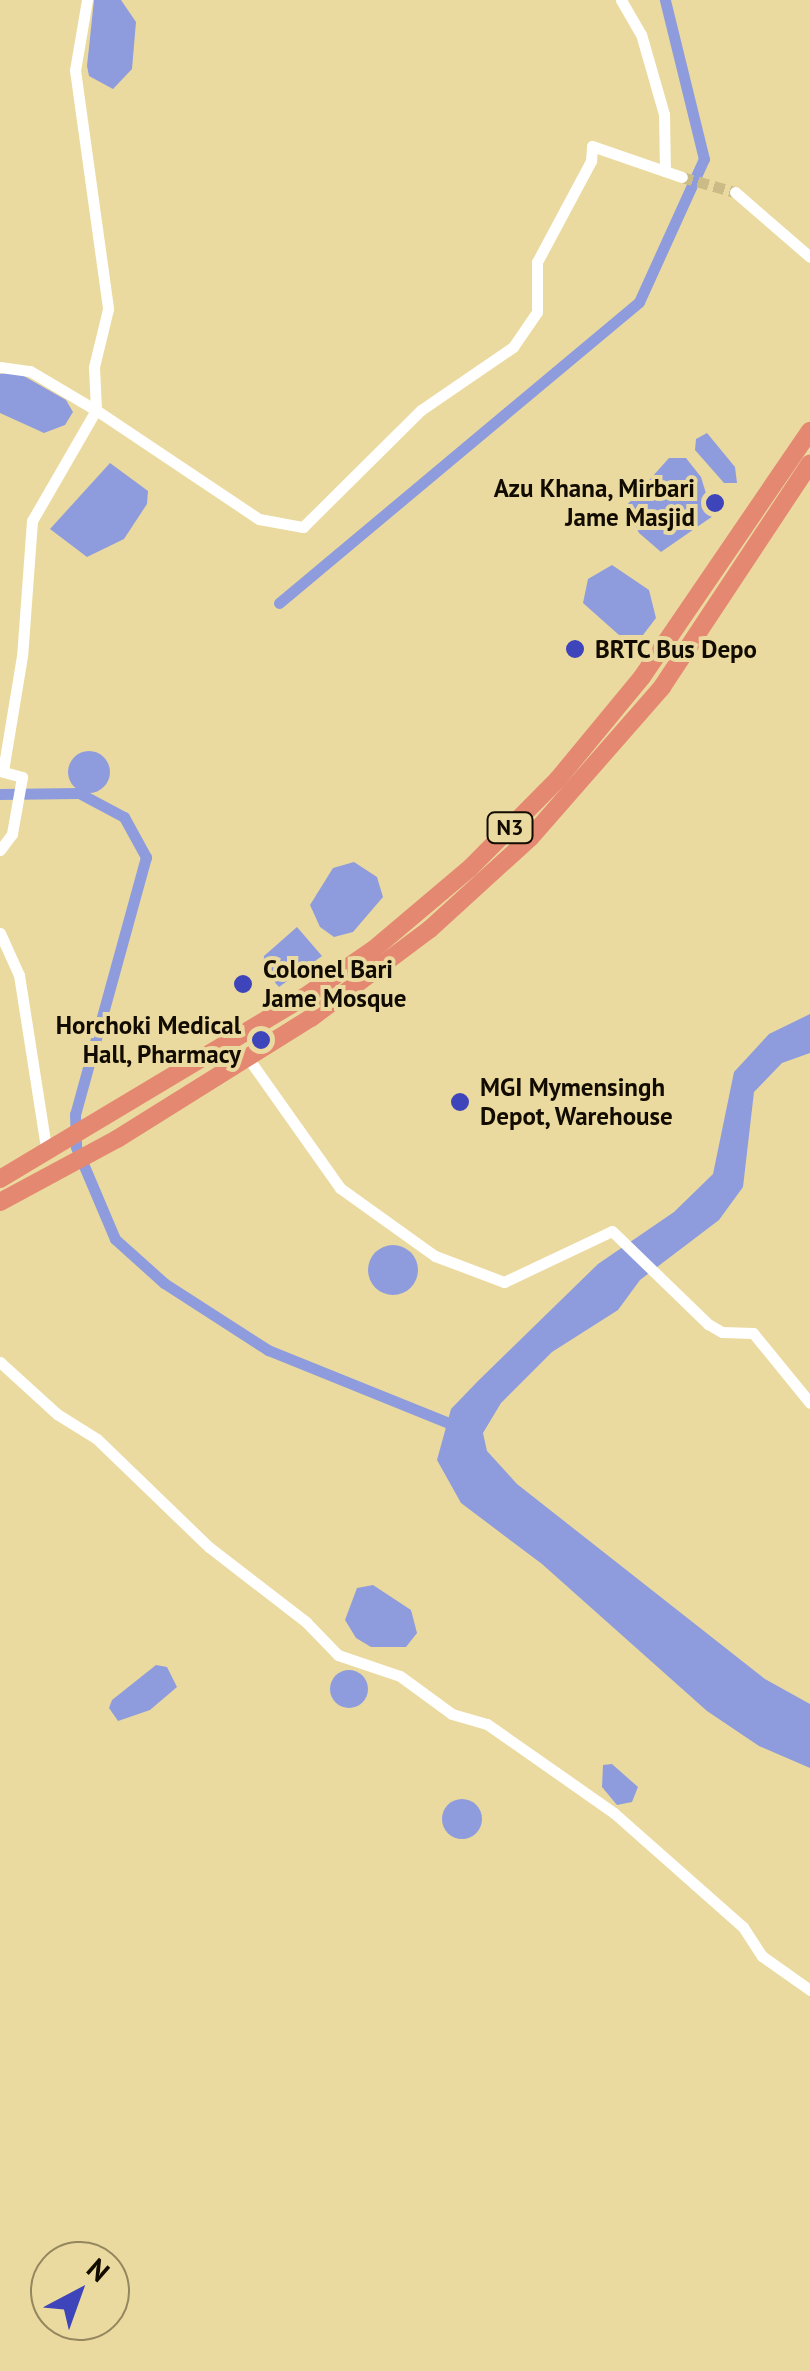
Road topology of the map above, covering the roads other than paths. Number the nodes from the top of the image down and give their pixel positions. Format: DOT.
graph roads {
  1 [pos="87,0"];
  2 [pos="622,0"];
  3 [pos="665,171"];
  4 [pos="682,177"];
  5 [pos="735,192"];
  6 [pos="810,257"];
  7 [pos="0,367"];
  8 [pos="96,410"];
  9 [pos="810,431"];
  10 [pos="810,463"];
  11 [pos="1,771"];
  12 [pos="0,850"];
  13 [pos="0,933"];
  14 [pos="248,1058"];
  15 [pos="47,1153"];
  16 [pos="0,1179"];
  17 [pos="0,1202"];
  18 [pos="0,1362"];
  19 [pos="810,1403"];
  20 [pos="810,1990"];
  1 -- 8 [label="street"];
  2 -- 3 [label="street"];
  3 -- 4 [label="street"];
  3 -- 8 [label="street"];
  5 -- 6 [label="street"];
  7 -- 8 [label="street"];
  8 -- 11 [label="street"];
  9 -- 15 [label="highway, N3"];
  10 -- 14 [label="highway, N3"];
  11 -- 12 [label="street"];
  13 -- 15 [label="street"];
  14 -- 17 [label="highway, N3"];
  14 -- 19 [label="street"];
  15 -- 16 [label="highway, N3"];
  18 -- 20 [label="street"];
}
